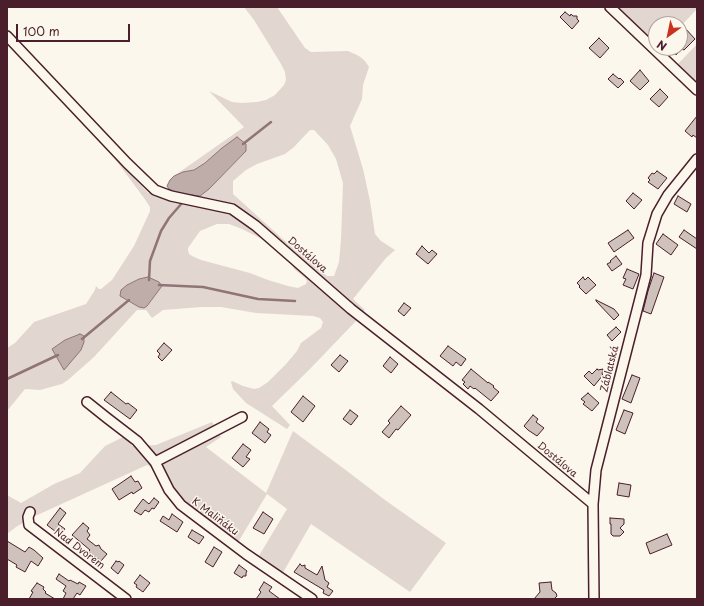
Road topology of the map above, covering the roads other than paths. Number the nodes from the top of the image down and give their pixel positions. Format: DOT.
graph roads {
  1 [pos="610,7"];
  2 [pos="7,36"];
  3 [pos="697,90"];
  4 [pos="697,159"];
  5 [pos="87,402"];
  6 [pos="242,418"];
  7 [pos="155,462"];
  8 [pos="593,504"];
  9 [pos="30,512"];
  10 [pos="126,599"];
  11 [pos="312,599"];
  12 [pos="594,599"];
  1 -- 3 [label="street"];
  2 -- 8 [label="street, Dostálova"];
  4 -- 8 [label="street, Záblatská"];
  5 -- 7 [label="street, K Maliňáku"];
  6 -- 7 [label="street"];
  7 -- 11 [label="street, K Maliňáku"];
  8 -- 12 [label="street, Záblatská"];
  9 -- 10 [label="street, Nad Dvorem"];
}
